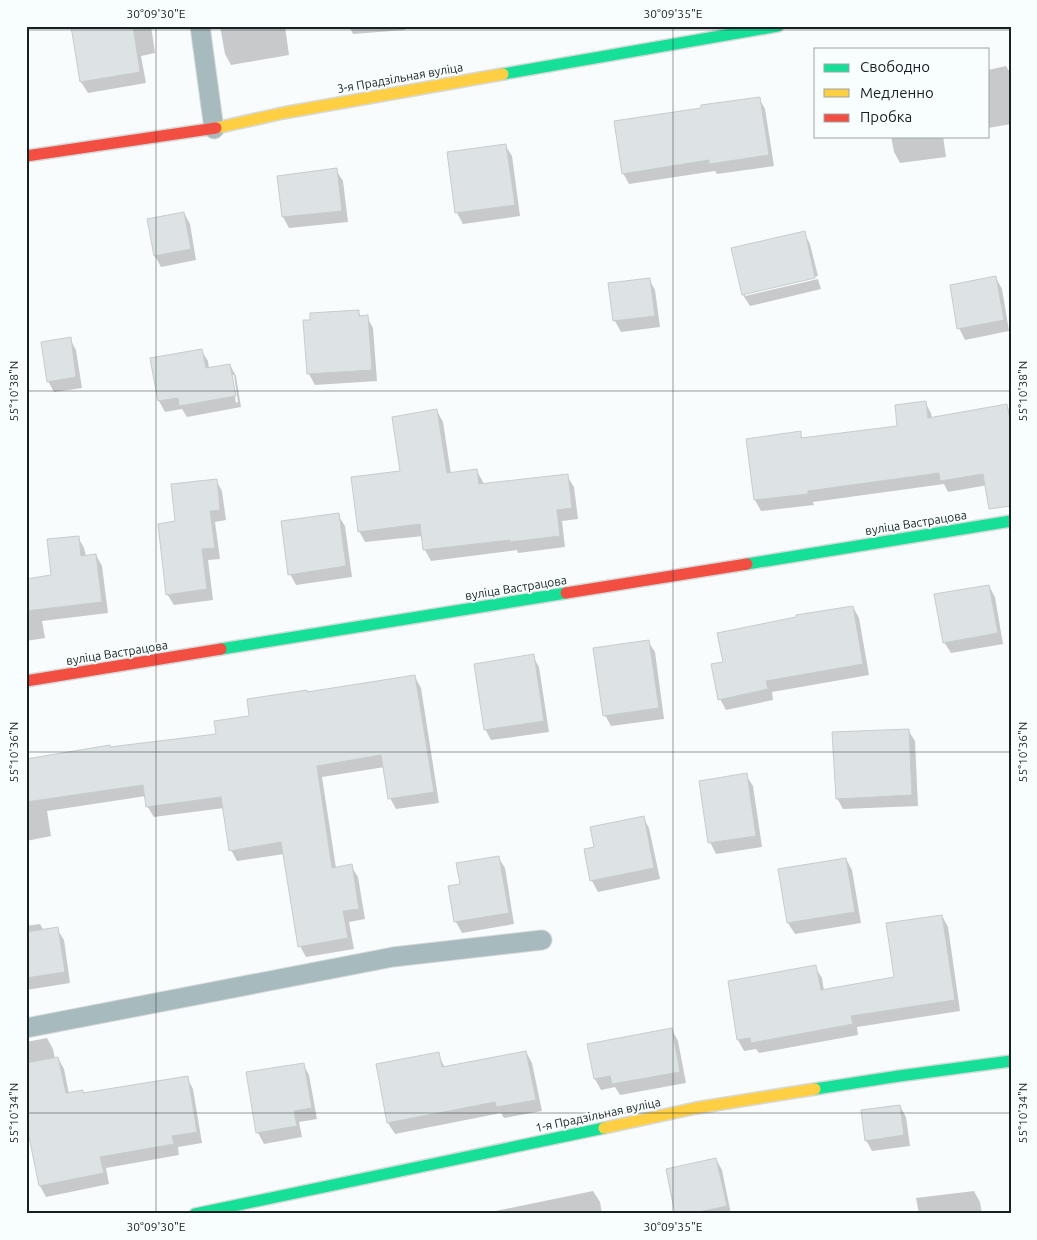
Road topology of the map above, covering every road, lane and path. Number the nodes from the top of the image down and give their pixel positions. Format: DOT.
graph roads {
  1 [pos="200,26"];
  2 [pos="778,26"];
  3 [pos="214,129"];
  4 [pos="26,156"];
  5 [pos="1011,522"];
  6 [pos="26,682"];
  7 [pos="542,940"];
  8 [pos="26,1028"];
  9 [pos="1011,1062"];
  10 [pos="195,1214"];
  1 -- 3 [label="lane"];
  2 -- 3 [label="street, 3-я Прадзільная вуліца"];
  3 -- 4 [label="street, 3-я Прадзільная вуліца"];
  5 -- 6 [label="street, вуліца Вастрацова"];
  7 -- 8 [label="lane"];
  9 -- 10 [label="street, 1-я Прадзільная вуліца"];
}
